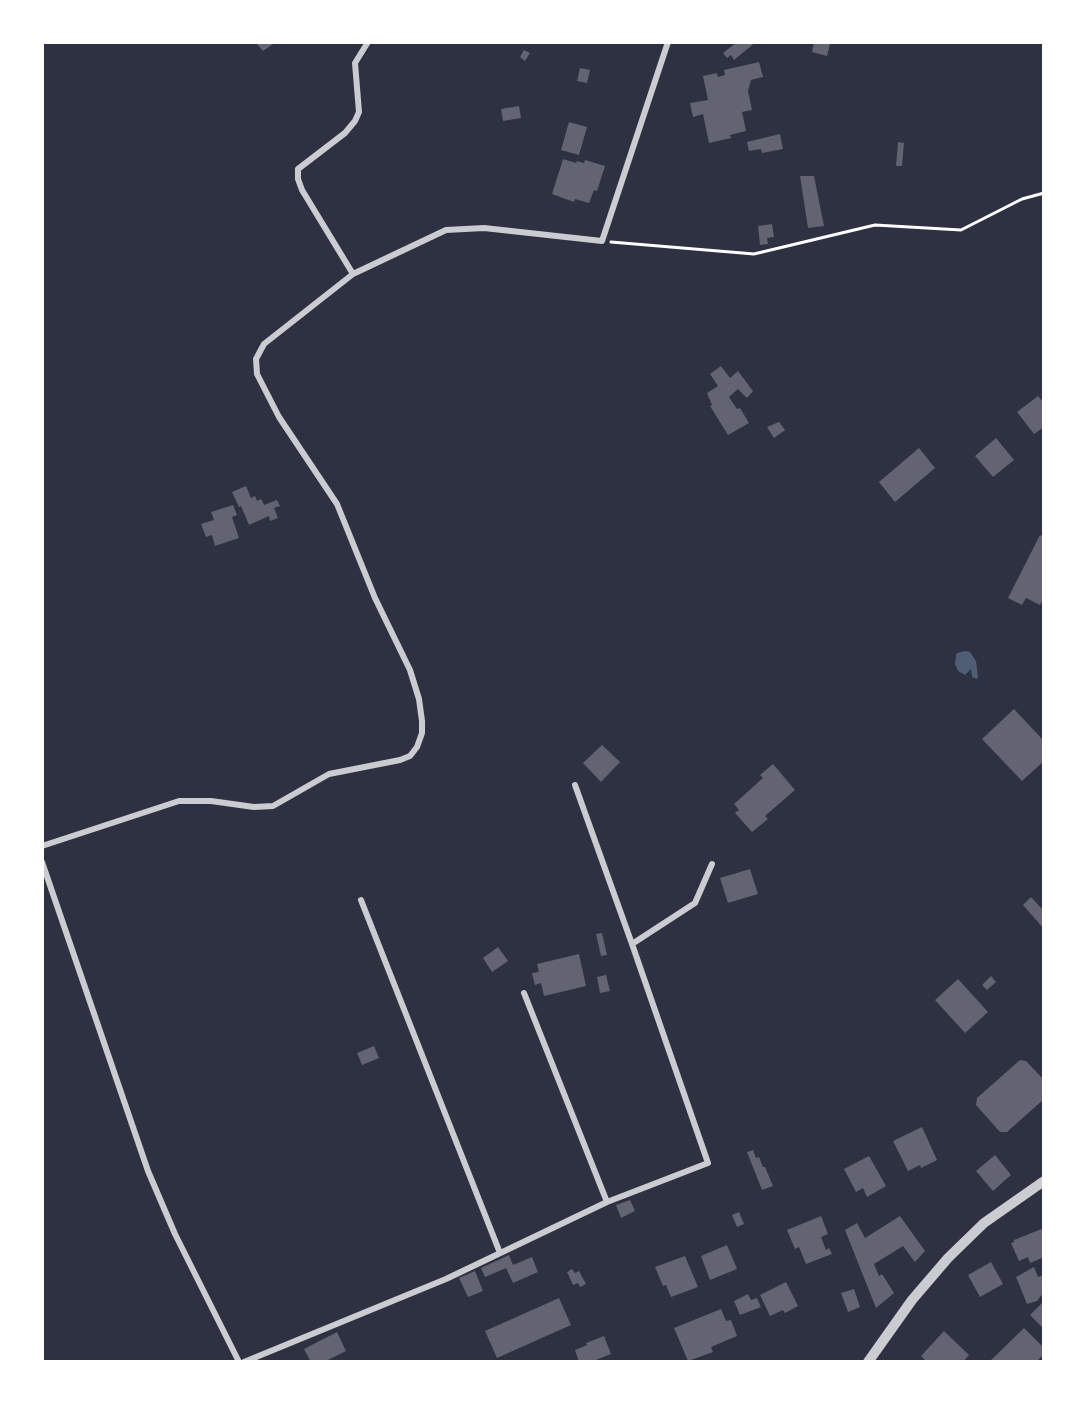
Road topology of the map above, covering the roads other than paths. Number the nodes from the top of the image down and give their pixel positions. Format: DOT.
graph roads {
  1 [pos="368,42"];
  2 [pos="668,42"];
  3 [pos="353,274"];
  4 [pos="575,785"];
  5 [pos="42,846"];
  6 [pos="42,862"];
  7 [pos="712,864"];
  8 [pos="362,900"];
  9 [pos="632,944"];
  10 [pos="524,993"];
  11 [pos="1044,1181"];
  12 [pos="607,1202"];
  13 [pos="500,1253"];
  14 [pos="239,1362"];
  15 [pos="244,1362"];
  16 [pos="868,1362"];
  1 -- 3 [label="street"];
  2 -- 3 [label="street"];
  3 -- 5 [label="street"];
  4 -- 9 [label="street"];
  6 -- 14 [label="street"];
  7 -- 9 [label="street"];
  8 -- 13 [label="street"];
  9 -- 12 [label="street"];
  10 -- 12 [label="street"];
  11 -- 16 [label="street"];
  12 -- 13 [label="street"];
  13 -- 15 [label="street"];
}
